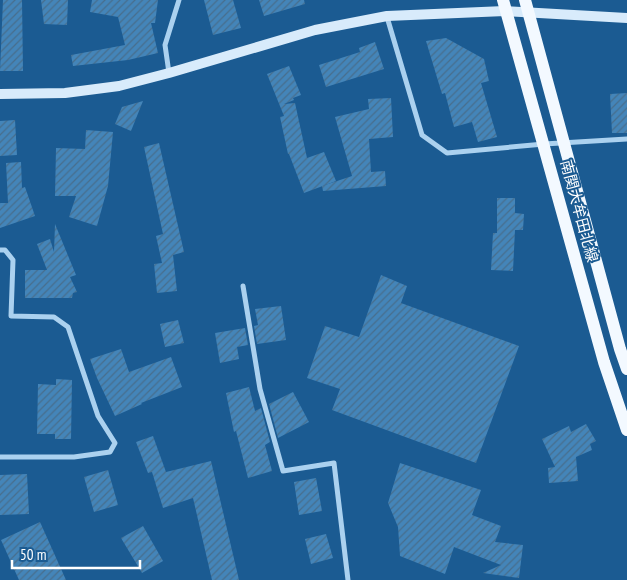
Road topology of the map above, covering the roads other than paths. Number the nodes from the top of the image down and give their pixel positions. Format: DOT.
graph roads {
  1 [pos="179,0"];
  2 [pos="504,6"];
  3 [pos="527,6"];
  4 [pos="387,16"];
  5 [pos="627,18"];
  6 [pos="169,73"];
  7 [pos="0,94"];
  8 [pos="627,139"];
  9 [pos="563,142"];
  10 [pos="544,144"];
  11 [pos="0,250"];
  12 [pos="244,286"];
  13 [pos="627,369"];
  14 [pos="627,430"];
  15 [pos="0,457"];
  16 [pos="348,580"];
  1 -- 6 [label="street"];
  2 -- 3 [label="street"];
  2 -- 4 [label="street"];
  2 -- 10 [label="main road, 南関大牟田北線"];
  3 -- 5 [label="street"];
  3 -- 9 [label="main road, 南関大牟田北線"];
  4 -- 6 [label="street"];
  4 -- 10 [label="street"];
  6 -- 7 [label="street"];
  8 -- 9 [label="street"];
  9 -- 10 [label="street"];
  9 -- 13 [label="main road, 南関大牟田北線"];
  10 -- 14 [label="main road, 南関大牟田北線"];
  11 -- 15 [label="street"];
  12 -- 16 [label="street"];
}
